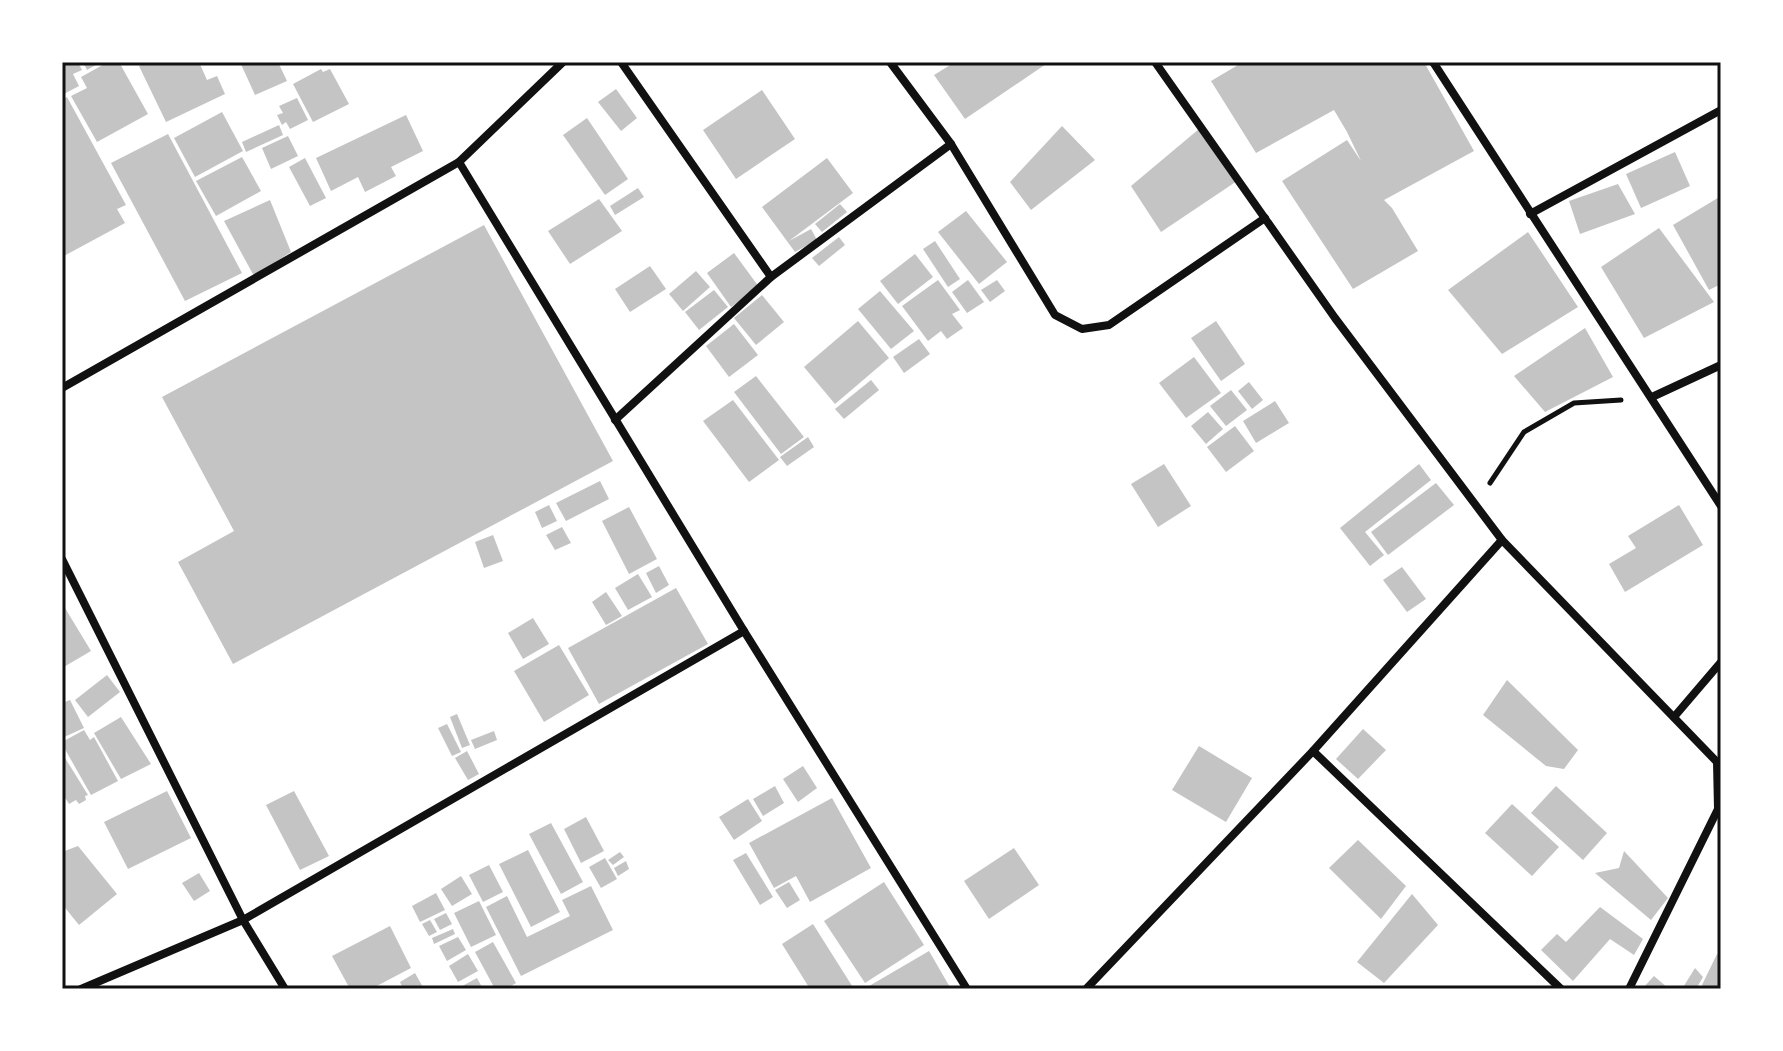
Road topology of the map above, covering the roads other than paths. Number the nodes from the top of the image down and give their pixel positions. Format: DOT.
graph roads {
  1 [pos="563,62"];
  2 [pos="621,62"];
  3 [pos="890,62"];
  4 [pos="1155,62"];
  5 [pos="1433,62"];
  6 [pos="1721,110"];
  7 [pos="951,144"];
  8 [pos="459,162"];
  9 [pos="1530,214"];
  10 [pos="1265,218"];
  11 [pos="771,277"];
  12 [pos="1721,365"];
  13 [pos="62,388"];
  14 [pos="1652,397"];
  15 [pos="615,420"];
  16 [pos="1721,506"];
  17 [pos="1502,540"];
  18 [pos="62,559"];
  19 [pos="744,631"];
  20 [pos="1721,662"];
  21 [pos="1674,717"];
  22 [pos="1313,751"];
  23 [pos="1719,758"];
  24 [pos="1720,810"];
  25 [pos="243,920"];
  26 [pos="81,989"];
  27 [pos="285,989"];
  28 [pos="967,989"];
  29 [pos="1086,989"];
  30 [pos="1561,989"];
  31 [pos="1629,989"];
  1 -- 8 [label="street"];
  2 -- 11 [label="street"];
  3 -- 7 [label="street"];
  4 -- 10 [label="street"];
  5 -- 9 [label="street"];
  6 -- 9 [label="street"];
  7 -- 10 [label="street"];
  7 -- 11 [label="street"];
  8 -- 13 [label="street"];
  8 -- 15 [label="street"];
  9 -- 14 [label="street"];
  10 -- 17 [label="street"];
  11 -- 15 [label="street"];
  12 -- 14 [label="street"];
  14 -- 16 [label="street"];
  15 -- 19 [label="street"];
  17 -- 21 [label="street"];
  17 -- 22 [label="street"];
  18 -- 25 [label="street"];
  19 -- 25 [label="street"];
  19 -- 28 [label="street"];
  20 -- 21 [label="street"];
  21 -- 23 [label="street"];
  22 -- 29 [label="street"];
  22 -- 30 [label="street"];
  23 -- 24 [label="street"];
  24 -- 31 [label="street"];
  25 -- 26 [label="street"];
  25 -- 27 [label="street"];
}
